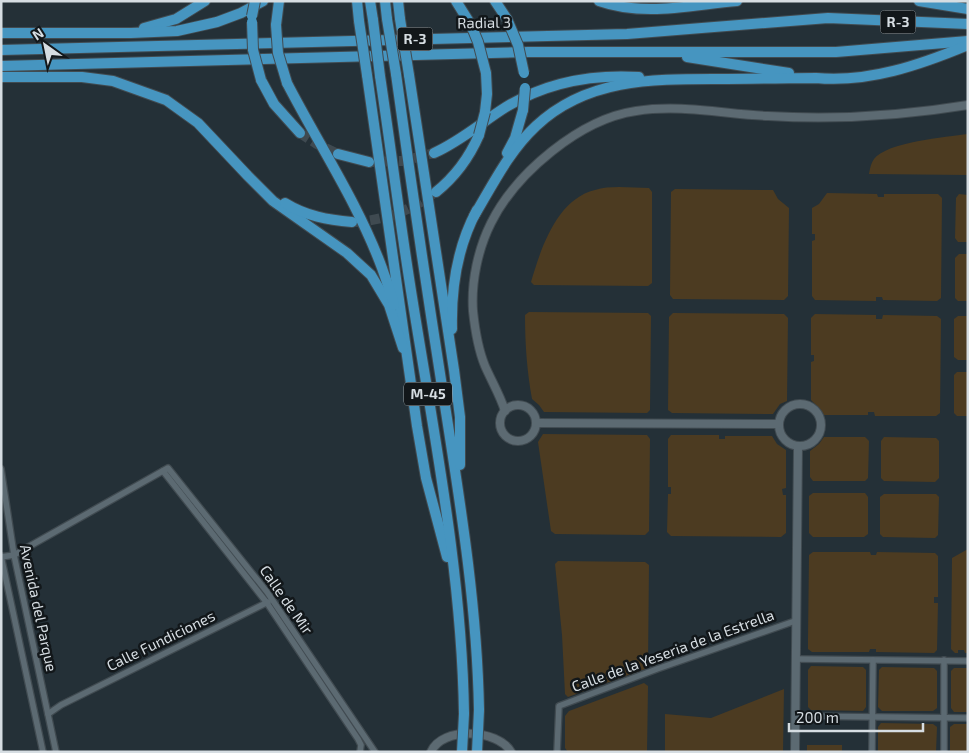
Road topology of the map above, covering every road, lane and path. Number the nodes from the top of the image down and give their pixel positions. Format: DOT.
graph roads {
  1 [pos="205,1"];
  2 [pos="255,1"];
  3 [pos="263,1"];
  4 [pos="279,1"];
  5 [pos="357,1"];
  6 [pos="370,1"];
  7 [pos="385,1"];
  8 [pos="398,1"];
  9 [pos="456,1"];
  10 [pos="495,1"];
  11 [pos="599,1"];
  12 [pos="737,1"];
  13 [pos="919,1"];
  14 [pos="968,9"];
  15 [pos="968,24"];
  16 [pos="1,32"];
  17 [pos="121,32"];
  18 [pos="968,43"];
  19 [pos="1,50"];
  20 [pos="656,52"];
  21 [pos="1,66"];
  22 [pos="1,77"];
  23 [pos="816,78"];
  24 [pos="686,79"];
  25 [pos="968,105"];
  26 [pos="300,133"];
  27 [pos="434,153"];
  28 [pos="338,154"];
  29 [pos="369,162"];
  30 [pos="248,176"];
  31 [pos="436,192"];
  32 [pos="474,216"];
  33 [pos="352,222"];
  34 [pos="403,348"];
  35 [pos="454,370"];
  36 [pos="500,396"];
  37 [pos="414,401"];
  38 [pos="512,406"];
  39 [pos="505,412"];
  40 [pos="536,423"];
  41 [pos="778,424"];
  42 [pos="798,446"];
  43 [pos="1,469"];
  44 [pos="459,491"];
  45 [pos="14,554"];
  46 [pos="1,557"];
  47 [pos="454,573"];
  48 [pos="270,602"];
  49 [pos="795,620"];
  50 [pos="795,659"];
  51 [pos="873,660"];
  52 [pos="944,660"];
  53 [pos="968,661"];
  54 [pos="61,705"];
  55 [pos="46,706"];
  56 [pos="48,714"];
  57 [pos="795,716"];
  58 [pos="872,717"];
  59 [pos="944,718"];
  60 [pos="968,718"];
  61 [pos="430,751"];
  62 [pos="44,752"];
  63 [pos="56,752"];
  64 [pos="360,752"];
  65 [pos="375,752"];
  66 [pos="462,752"];
  67 [pos="478,752"];
  68 [pos="511,752"];
  69 [pos="557,752"];
  70 [pos="795,752"];
  71 [pos="872,752"];
  72 [pos="944,752"];
  1 -- 17 [label="highway"];
  2 -- 26 [label="highway, bridge"];
  3 -- 17 [label="highway"];
  4 -- 34 [label="highway, bridge"];
  5 -- 37 [label="highway, bridge"];
  6 -- 47 [label="highway, M-45, bridge"];
  7 -- 44 [label="highway, M-45, bridge"];
  8 -- 35 [label="highway, bridge"];
  9 -- 31 [label="highway, bridge"];
  10 -- 32 [label="highway, bridge"];
  11 -- 12 [label="highway"];
  13 -- 14 [label="highway"];
  15 -- 19 [label="highway, Radial 3 / R-3"];
  16 -- 17 [label="highway"];
  18 -- 20 [label="highway, Radial 3 / R-3"];
  18 -- 23 [label="highway"];
  20 -- 21 [label="highway, Radial 3 / R-3"];
  20 -- 23 [label="highway"];
  22 -- 30 [label="highway"];
  23 -- 24 [label="highway"];
  24 -- 27 [label="highway"];
  24 -- 32 [label="highway"];
  25 -- 36 [label="street"];
  28 -- 29 [label="highway"];
  30 -- 33 [label="highway"];
  30 -- 34 [label="highway"];
  32 -- 35 [label="highway"];
  34 -- 37 [label="highway"];
  35 -- 44 [label="highway"];
  36 -- 38 [label="street"];
  36 -- 39 [label="street"];
  37 -- 47 [label="highway"];
  38 -- 39 [label="street"];
  38 -- 40 [label="street"];
  39 -- 40 [label="street"];
  40 -- 41 [label="street"];
  41 -- 42 [label="street"];
  41 -- 42 [label="street"];
  42 -- 49 [label="street"];
  43 -- 45 [label="street, Avenida del Parque"];
  44 -- 67 [label="highway, M-45, bridge"];
  45 -- 46 [label="street"];
  45 -- 48 [label="street, Calle de Mir"];
  45 -- 55 [label="street, Avenida del Parque"];
  46 -- 62 [label="street, Avenida del Parque"];
  47 -- 66 [label="highway, M-45, bridge"];
  48 -- 54 [label="street, Calle Fundiciones"];
  48 -- 64 [label="street, Calle de Mir"];
  48 -- 65 [label="street, Calle de Mir"];
  49 -- 50 [label="street"];
  49 -- 69 [label="street, Calle de la Yeseria de la Estrella"];
  50 -- 51 [label="street"];
  50 -- 57 [label="street"];
  51 -- 52 [label="street"];
  51 -- 58 [label="street"];
  52 -- 53 [label="street"];
  52 -- 59 [label="street"];
  54 -- 55 [label="street, Calle Fundiciones"];
  54 -- 56 [label="street, Calle Fundiciones"];
  55 -- 56 [label="street, Avenida del Parque"];
  56 -- 63 [label="street, Avenida del Parque"];
  57 -- 58 [label="street"];
  57 -- 70 [label="street"];
  58 -- 59 [label="street"];
  58 -- 71 [label="street"];
  59 -- 60 [label="street"];
  59 -- 72 [label="street"];
  61 -- 68 [label="street"];
}
